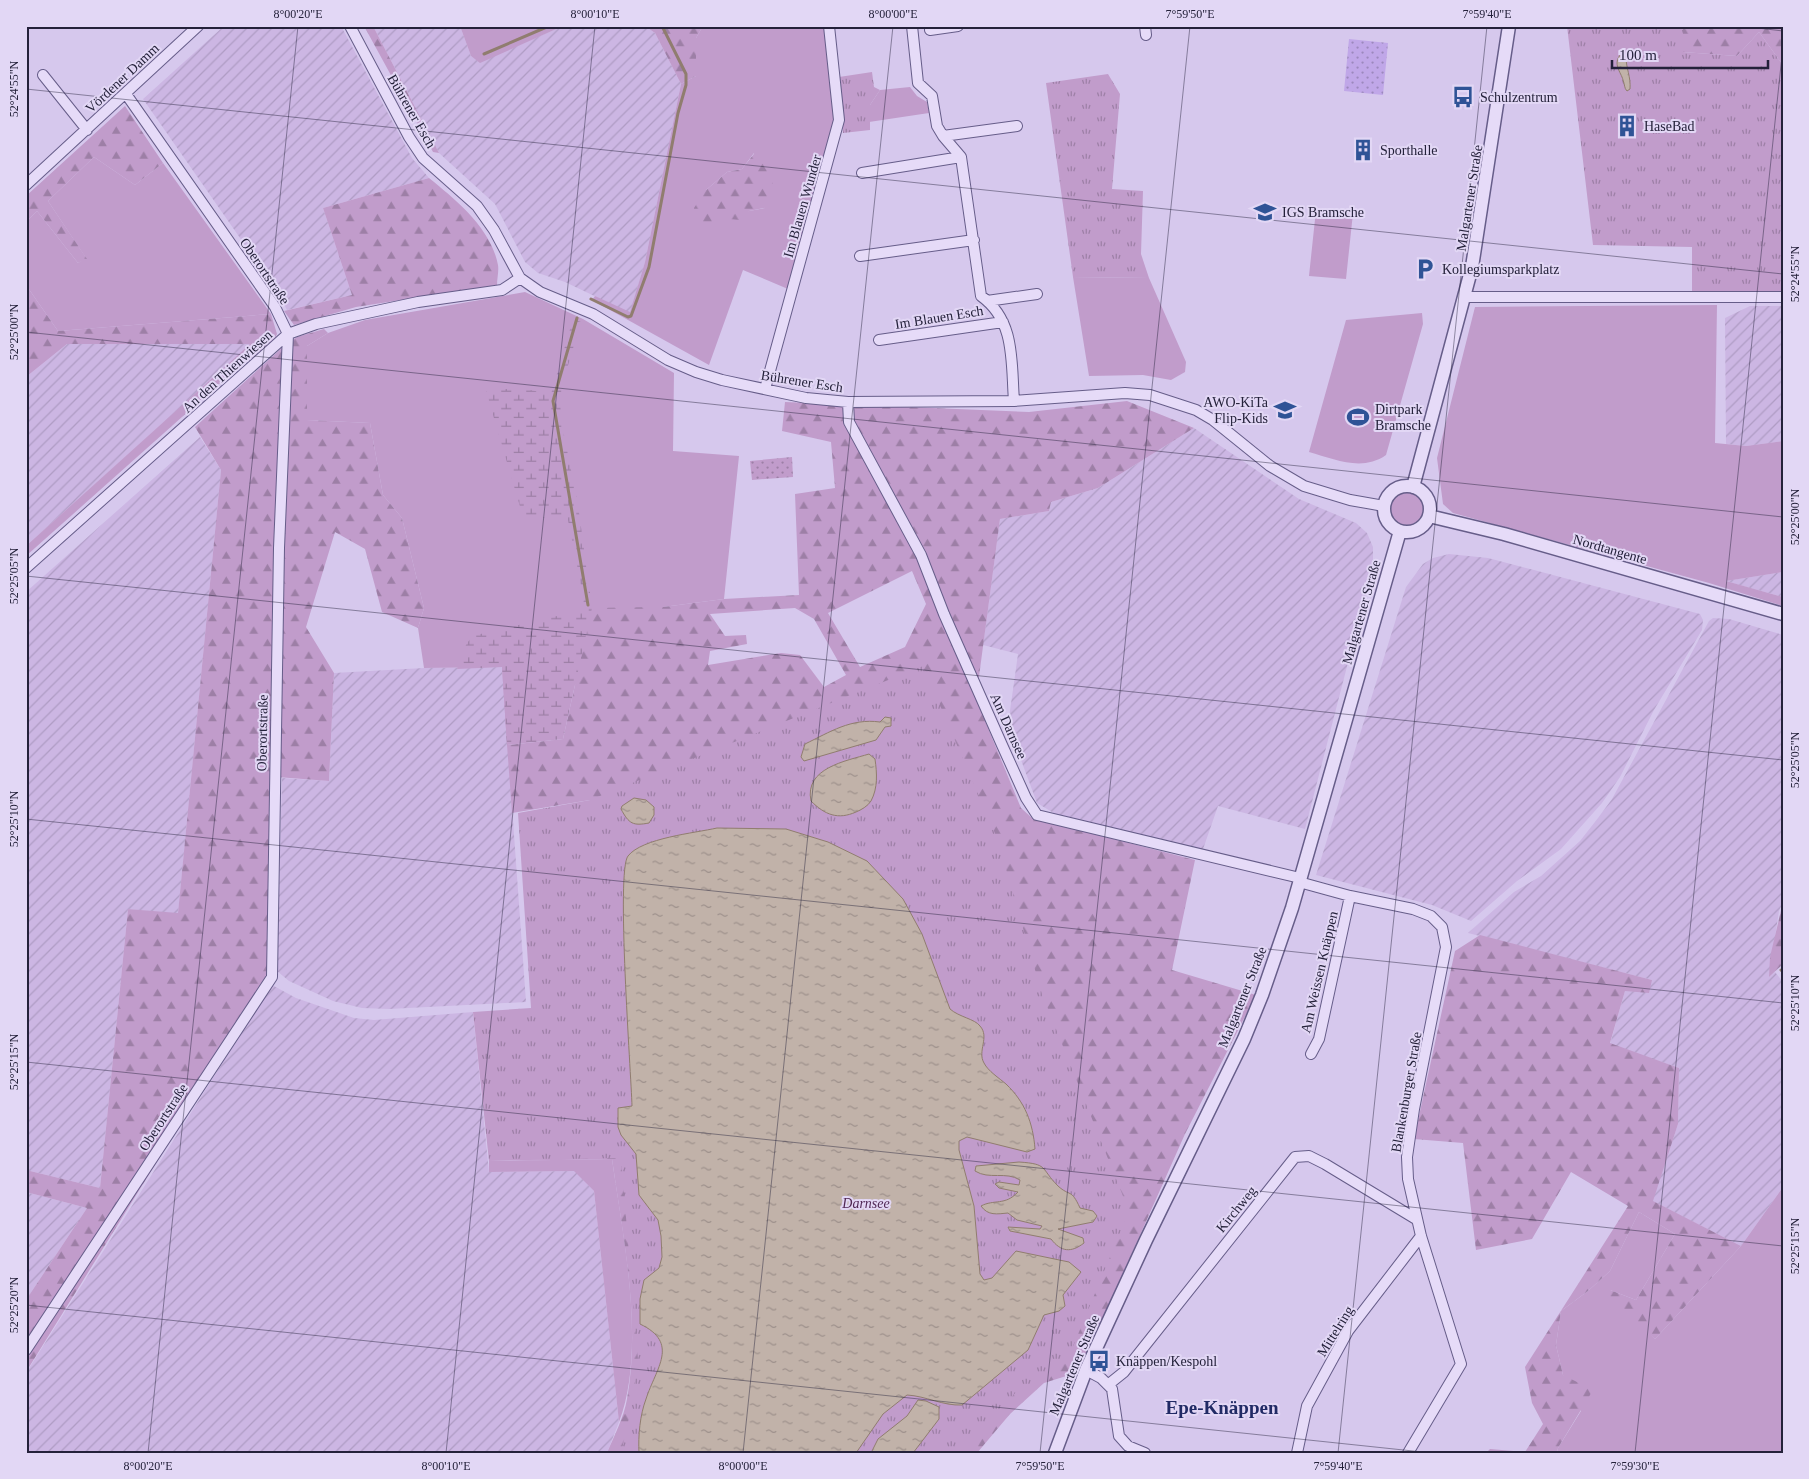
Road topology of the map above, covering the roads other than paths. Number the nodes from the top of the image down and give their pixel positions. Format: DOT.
graph roads {
  1 [pos="198,26"];
  2 [pos="350,26"];
  3 [pos="829,26"];
  4 [pos="958,26"];
  5 [pos="1509,26"];
  6 [pos="931,28"];
  7 [pos="913,30"];
  8 [pos="43,75"];
  9 [pos="126,94"];
  10 [pos="1017,126"];
  11 [pos="86,130"];
  12 [pos="943,136"];
  13 [pos="961,157"];
  14 [pos="862,173"];
  15 [pos="26,186"];
  16 [pos="974,240"];
  17 [pos="860,256"];
  18 [pos="520,278"];
  19 [pos="1037,294"];
  20 [pos="1465,297"];
  21 [pos="1783,297"];
  22 [pos="987,300"];
  23 [pos="1002,322"];
  24 [pos="288,334"];
  25 [pos="879,340"];
  26 [pos="765,389"];
  27 [pos="1014,401"];
  28 [pos="848,402"];
  29 [pos="1413,487"];
  30 [pos="1384,506"];
  31 [pos="1429,516"];
  32 [pos="1400,531"];
  33 [pos="26,568"];
  34 [pos="1783,614"];
  35 [pos="1300,880"];
  36 [pos="1350,896"];
  37 [pos="1312,1054"];
  38 [pos="1416,1219"];
  39 [pos="1421,1236"];
  40 [pos="26,1350"];
  41 [pos="1086,1370"];
  42 [pos="1109,1384"];
  43 [pos="1055,1453"];
  44 [pos="1145,1453"];
  45 [pos="1297,1453"];
  46 [pos="1408,1453"];
  1 -- 9 [label="street, Vördener Damm"];
  2 -- 18 [label="street, Bührener Esch"];
  3 -- 26 [label="street, Im Blauen Wunder"];
  4 -- 6 [label="street"];
  5 -- 20 [label="street, Malgartener Straße"];
  6 -- 7 [label="street"];
  7 -- 12 [label="street"];
  8 -- 11 [label="street, Vördener Damm"];
  9 -- 11 [label="street, Vördener Damm"];
  9 -- 24 [label="street, Oberortstraße"];
  10 -- 12 [label="street"];
  11 -- 15 [label="street, Vördener Damm"];
  12 -- 13 [label="street"];
  13 -- 14 [label="street"];
  13 -- 16 [label="street, Im Blauen Esch"];
  16 -- 17 [label="street"];
  16 -- 22 [label="street, Im Blauen Esch"];
  18 -- 24 [label="street, An den Thienwiesen"];
  18 -- 26 [label="street, Bührener Esch"];
  19 -- 22 [label="street, Im Blauen Esch"];
  20 -- 21 [label="street"];
  20 -- 29 [label="street, Malgartener Straße"];
  22 -- 23 [label="street, Im Blauen Esch"];
  23 -- 25 [label="street, Im Blauen Esch"];
  23 -- 27 [label="street, Im Blauen Esch"];
  24 -- 33 [label="street, An den Thienwiesen"];
  24 -- 40 [label="street, Oberortstraße"];
  26 -- 28 [label="street, Bührener Esch"];
  27 -- 28 [label="street, Bührener Esch"];
  27 -- 30 [label="street, Bührener Esch"];
  28 -- 35 [label="street, Am Darnsee"];
  29 -- 30 [label="street"];
  29 -- 31 [label="street"];
  30 -- 32 [label="street"];
  31 -- 32 [label="street"];
  31 -- 34 [label="street, Nordtangente"];
  32 -- 35 [label="street, Malgartener Straße"];
  35 -- 36 [label="street, Blankenburger Straße"];
  35 -- 41 [label="street, Malgartener Straße"];
  36 -- 37 [label="street, Am Weissen Knäppen"];
  36 -- 38 [label="street, Blankenburger Straße"];
  38 -- 39 [label="street, Blankenburger Straße"];
  38 -- 42 [label="street, Kirchweg"];
  39 -- 45 [label="street, Mittelring"];
  39 -- 46 [label="street, Blankenburger Straße"];
  41 -- 42 [label="street"];
  41 -- 43 [label="street, Malgartener Straße"];
  42 -- 44 [label="street"];
}
